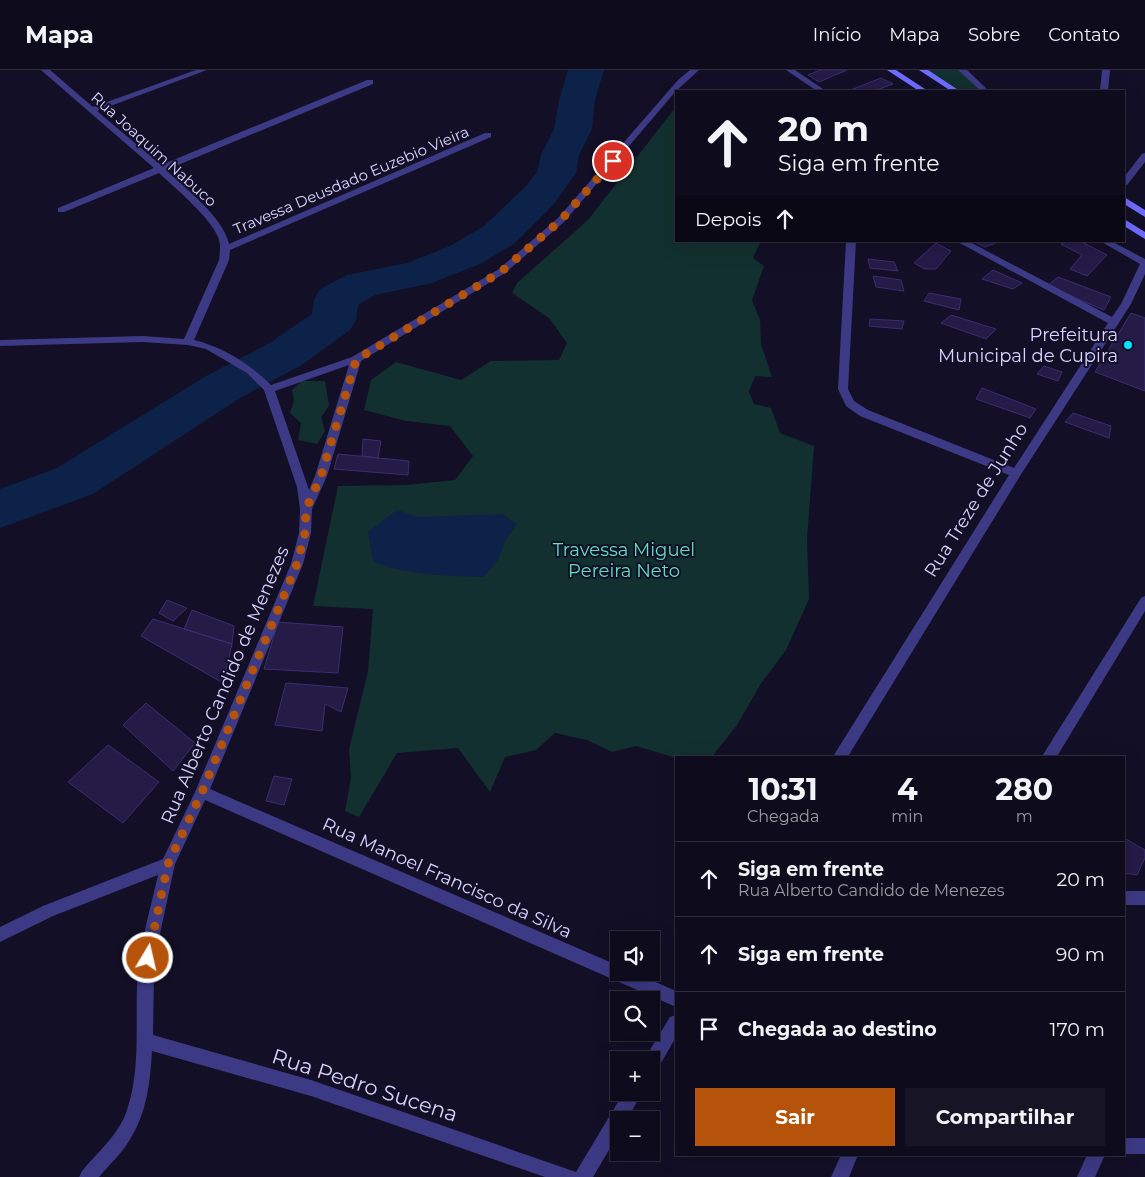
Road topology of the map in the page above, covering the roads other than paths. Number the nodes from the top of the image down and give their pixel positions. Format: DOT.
graph roads {
  1 [pos="45,70"];
  2 [pos="203,70"];
  3 [pos="695,70"];
  4 [pos="790,70"];
  5 [pos="891,70"];
  6 [pos="923,70"];
  7 [pos="962,70"];
  8 [pos="1106,70"];
  9 [pos="370,82"];
  10 [pos="820,90"];
  11 [pos="922,90"];
  12 [pos="954,90"];
  13 [pos="985,90"];
  14 [pos="1104,90"];
  15 [pos="664,101"];
  16 [pos="675,103"];
  17 [pos="92,110"];
  18 [pos="488,135"];
  19 [pos="1145,156"];
  20 [pos="160,169"];
  21 [pos="1125,182"];
  22 [pos="1125,201"];
  23 [pos="61,210"];
  24 [pos="1145,214"];
  25 [pos="1125,223"];
  26 [pos="1145,236"];
  27 [pos="850,242"];
  28 [pos="962,242"];
  29 [pos="1106,242"];
  30 [pos="225,249"];
  31 [pos="1145,263"];
  32 [pos="1114,322"];
  33 [pos="188,342"];
  34 [pos="0,343"];
  35 [pos="356,360"];
  36 [pos="269,389"];
  37 [pos="1016,473"];
  38 [pos="306,509"];
  39 [pos="1145,600"];
  40 [pos="840,756"];
  41 [pos="1049,756"];
  42 [pos="202,792"];
  43 [pos="168,864"];
  44 [pos="1125,898"];
  45 [pos="1145,898"];
  46 [pos="0,935"];
  47 [pos="675,998"];
  48 [pos="675,1025"];
  49 [pos="145,1041"];
  50 [pos="659,1051"];
  51 [pos="628,1101"];
  52 [pos="1125,1146"];
  53 [pos="1145,1146"];
  54 [pos="850,1156"];
  55 [pos="1097,1156"];
  56 [pos="88,1177"];
  57 [pos="570,1177"];
  58 [pos="582,1177"];
  59 [pos="840,1177"];
  60 [pos="1086,1177"];
  1 -- 17 [label="street, Rua Joaquim Nabuco"];
  2 -- 17 [label="street"];
  3 -- 15 [label="street"];
  4 -- 10 [label="street"];
  5 -- 11 [label="main road"];
  6 -- 12 [label="main road"];
  7 -- 13 [label="street"];
  8 -- 14 [label="street"];
  9 -- 20 [label="street"];
  15 -- 16 [label="street"];
  15 -- 35 [label="street"];
  17 -- 20 [label="street, Rua Joaquim Nabuco"];
  18 -- 30 [label="street, Travessa Deusdado Euzebio Vieira"];
  19 -- 21 [label="street"];
  20 -- 23 [label="street"];
  20 -- 30 [label="street, Rua Joaquim Nabuco"];
  22 -- 24 [label="main road"];
  25 -- 26 [label="main road"];
  27 -- 37 [label="street"];
  28 -- 32 [label="street"];
  29 -- 31 [label="street"];
  30 -- 33 [label="street"];
  31 -- 32 [label="street, Rua Treze de Junho"];
  32 -- 37 [label="street, Rua Treze de Junho"];
  33 -- 34 [label="street"];
  33 -- 36 [label="street, Rua Alberto Candido de Menezes"];
  35 -- 36 [label="street"];
  35 -- 38 [label="street"];
  36 -- 38 [label="street, Rua Alberto Candido de Menezes"];
  37 -- 40 [label="street, Rua Treze de Junho"];
  38 -- 42 [label="street, Rua Alberto Candido de Menezes"];
  39 -- 41 [label="street"];
  42 -- 43 [label="street, Rua Alberto Candido de Menezes"];
  42 -- 47 [label="street, Rua Manoel Francisco da Silva"];
  43 -- 46 [label="street"];
  43 -- 49 [label="street, Rua Alberto Candido de Menezes"];
  44 -- 45 [label="street"];
  48 -- 50 [label="street"];
  49 -- 56 [label="street, Rua Alberto Candido de Menezes"];
  49 -- 57 [label="street, Rua Pedro Sucena"];
  51 -- 58 [label="street"];
  52 -- 53 [label="street"];
  54 -- 59 [label="street"];
  55 -- 60 [label="street"];
}
